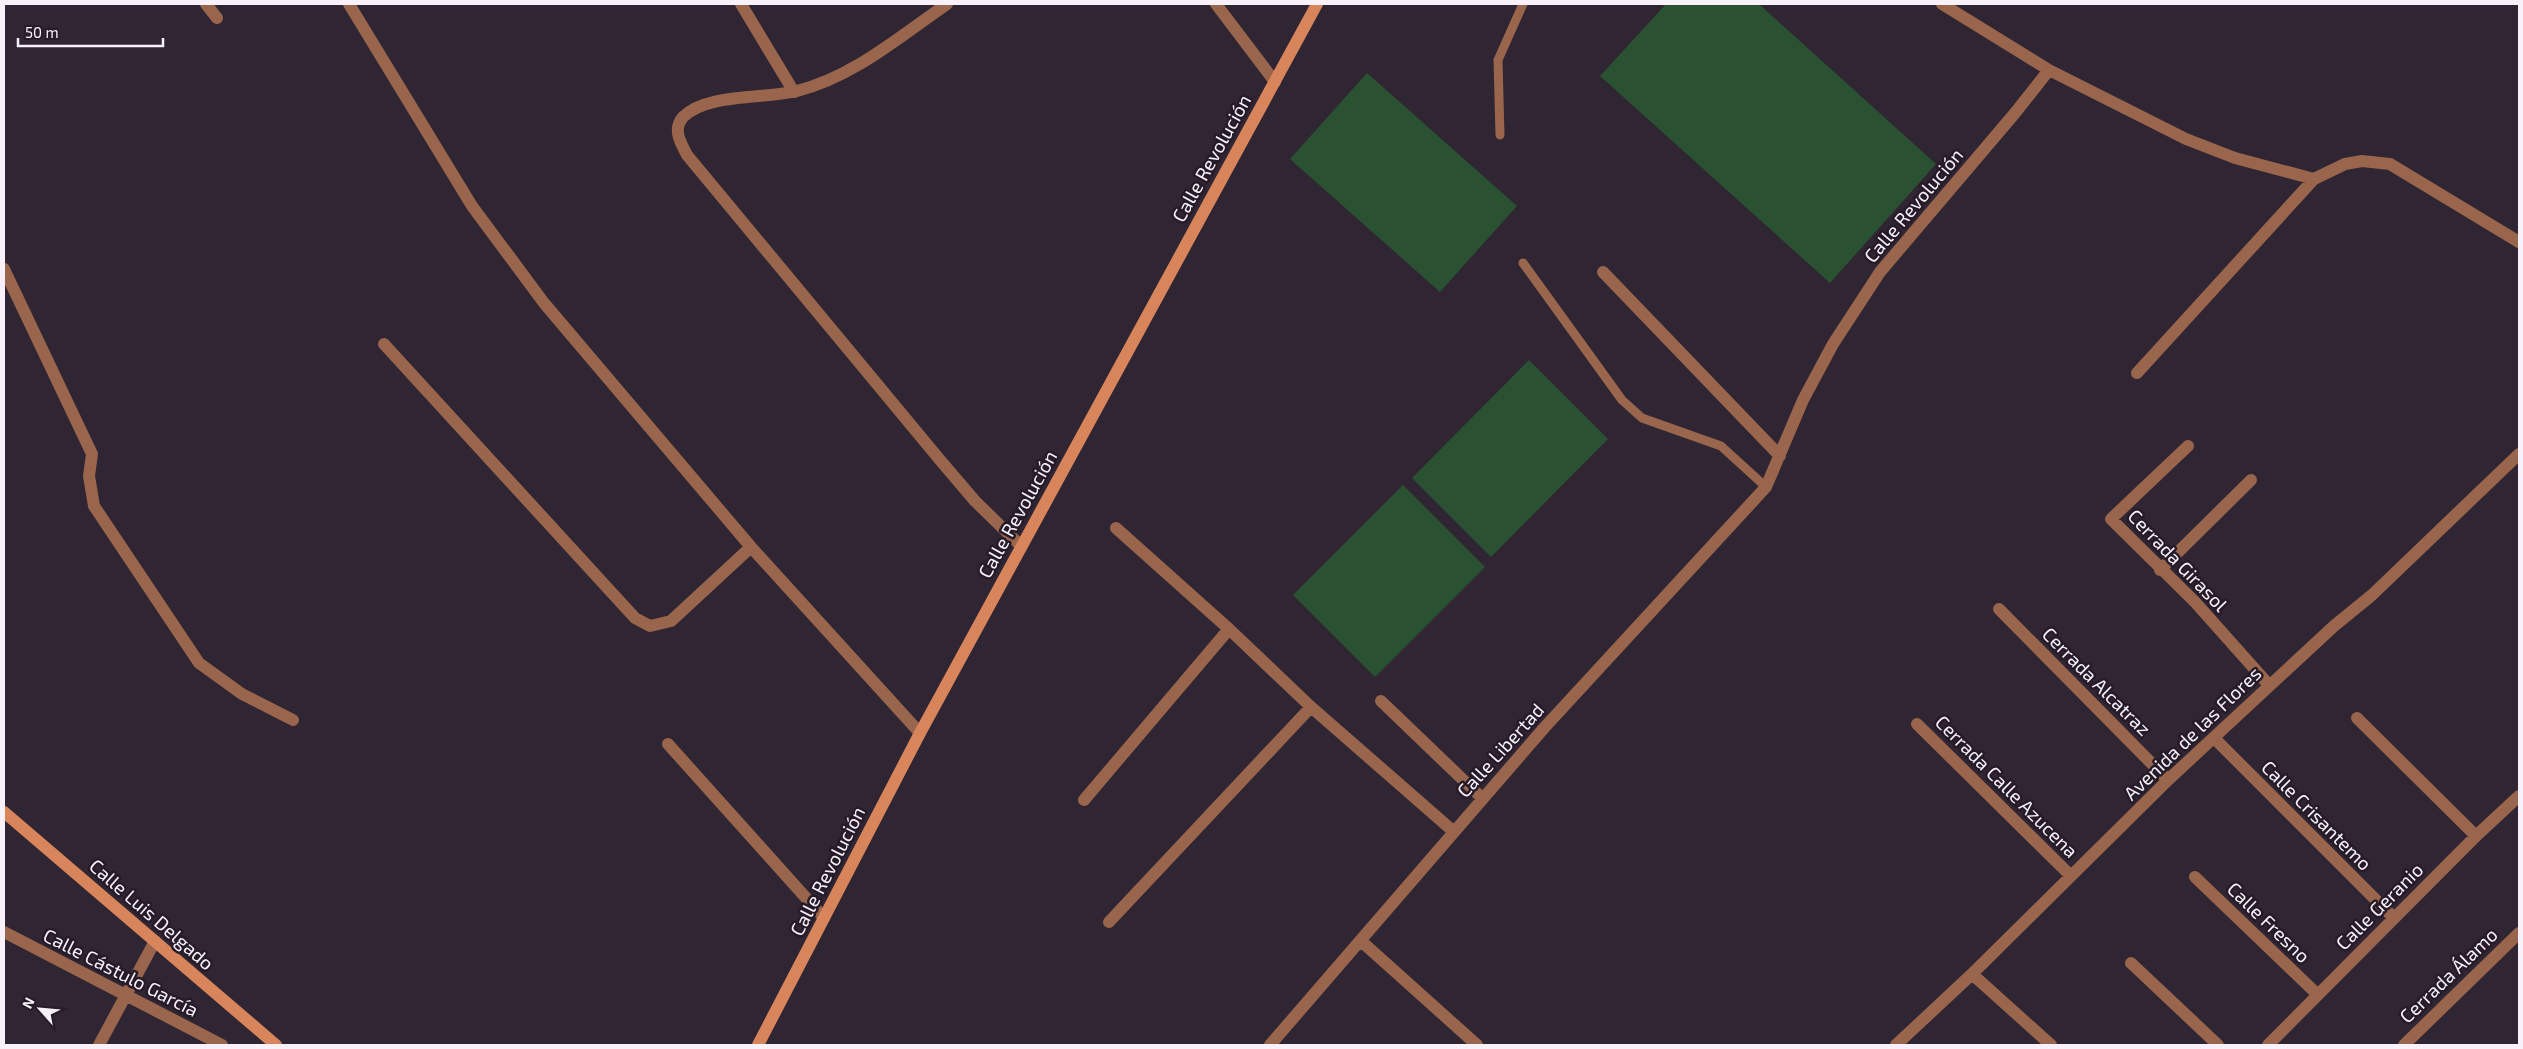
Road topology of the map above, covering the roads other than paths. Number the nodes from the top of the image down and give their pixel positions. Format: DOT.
graph roads {
  1 [pos="206,4"];
  2 [pos="350,4"];
  3 [pos="741,4"];
  4 [pos="946,4"];
  5 [pos="1216,4"];
  6 [pos="1317,4"];
  7 [pos="1523,4"];
  8 [pos="1942,4"];
  9 [pos="217,18"];
  10 [pos="2049,70"];
  11 [pos="1275,82"];
  12 [pos="794,92"];
  13 [pos="1500,134"];
  14 [pos="2314,179"];
  15 [pos="2519,242"];
  16 [pos="1523,263"];
  17 [pos="4,269"];
  18 [pos="1603,272"];
  19 [pos="384,344"];
  20 [pos="2137,373"];
  21 [pos="2188,446"];
  22 [pos="2519,454"];
  23 [pos="1780,456"];
  24 [pos="2251,480"];
  25 [pos="1766,487"];
  26 [pos="1116,528"];
  27 [pos="1021,546"];
  28 [pos="751,547"];
  29 [pos="2160,570"];
  30 [pos="1999,609"];
  31 [pos="1229,630"];
  32 [pos="2269,685"];
  33 [pos="1381,701"];
  34 [pos="1311,707"];
  35 [pos="2357,718"];
  36 [pos="293,720"];
  37 [pos="1917,724"];
  38 [pos="920,733"];
  39 [pos="2214,738"];
  40 [pos="668,744"];
  41 [pos="2168,780"];
  42 [pos="2519,796"];
  43 [pos="1482,798"];
  44 [pos="1084,800"];
  45 [pos="4,812"];
  46 [pos="1453,831"];
  47 [pos="2476,836"];
  48 [pos="2072,876"];
  49 [pos="2195,877"];
  50 [pos="824,918"];
  51 [pos="2394,918"];
  52 [pos="1110,922"];
  53 [pos="4,932"];
  54 [pos="2519,932"];
  55 [pos="155,941"];
  56 [pos="1361,941"];
  57 [pos="2131,963"];
  58 [pos="1972,974"];
  59 [pos="125,994"];
  60 [pos="2318,995"];
  61 [pos="99,1045"];
  62 [pos="222,1045"];
  63 [pos="276,1045"];
  64 [pos="758,1045"];
  65 [pos="1270,1045"];
  66 [pos="1477,1045"];
  67 [pos="1896,1045"];
  68 [pos="2051,1045"];
  69 [pos="2218,1045"];
  70 [pos="2268,1045"];
  71 [pos="2404,1045"];
  1 -- 9 [label="street"];
  2 -- 28 [label="street"];
  3 -- 12 [label="street"];
  4 -- 12 [label="street"];
  5 -- 11 [label="street"];
  6 -- 11 [label="street, Calle Revolución"];
  7 -- 13 [label="lane"];
  8 -- 10 [label="street"];
  10 -- 14 [label="street"];
  10 -- 23 [label="street, Calle Revolución"];
  11 -- 27 [label="street, Calle Revolución"];
  12 -- 27 [label="street"];
  14 -- 15 [label="street"];
  14 -- 20 [label="street"];
  16 -- 25 [label="lane"];
  17 -- 36 [label="street"];
  18 -- 23 [label="street"];
  19 -- 28 [label="street"];
  21 -- 29 [label="street, Cerrada Girasol"];
  22 -- 32 [label="street, Avenida de las Flores"];
  23 -- 25 [label="street, Calle Revolución"];
  24 -- 29 [label="street"];
  25 -- 43 [label="street, Calle Libertad"];
  26 -- 31 [label="street"];
  27 -- 38 [label="street, Calle Revolución"];
  28 -- 38 [label="street"];
  29 -- 32 [label="street, Cerrada Girasol"];
  30 -- 41 [label="street, Cerrada Alcatraz"];
  31 -- 34 [label="street"];
  31 -- 44 [label="street"];
  32 -- 39 [label="street, Avenida de las Flores"];
  33 -- 43 [label="street"];
  34 -- 46 [label="street"];
  34 -- 52 [label="street"];
  35 -- 47 [label="street"];
  37 -- 48 [label="street, Cerrada Calle Azucena"];
  38 -- 50 [label="street, Calle Revolución"];
  39 -- 41 [label="street, Avenida de las Flores"];
  39 -- 51 [label="street, Calle Crisantemo"];
  40 -- 50 [label="street"];
  41 -- 48 [label="street, Avenida de las Flores"];
  42 -- 47 [label="street, Calle Geranio"];
  43 -- 46 [label="street, Calle Libertad"];
  45 -- 55 [label="street, Calle Luis Delgado"];
  46 -- 56 [label="street, Calle Libertad"];
  47 -- 51 [label="street, Calle Geranio"];
  48 -- 58 [label="street, Avenida de las Flores"];
  49 -- 60 [label="street, Calle Fresno"];
  50 -- 64 [label="street, Calle Revolución"];
  51 -- 60 [label="street, Calle Geranio"];
  53 -- 59 [label="street, Calle Cástulo García"];
  54 -- 71 [label="street, Cerrada Álamo"];
  55 -- 59 [label="street"];
  55 -- 63 [label="street, Calle Luis Delgado"];
  56 -- 65 [label="street, Calle Libertad"];
  56 -- 66 [label="street"];
  57 -- 69 [label="street"];
  58 -- 67 [label="street, Avenida de las Flores"];
  58 -- 68 [label="street"];
  59 -- 61 [label="street"];
  59 -- 62 [label="street, Calle Cástulo García"];
  60 -- 70 [label="street, Calle Geranio"];
}
